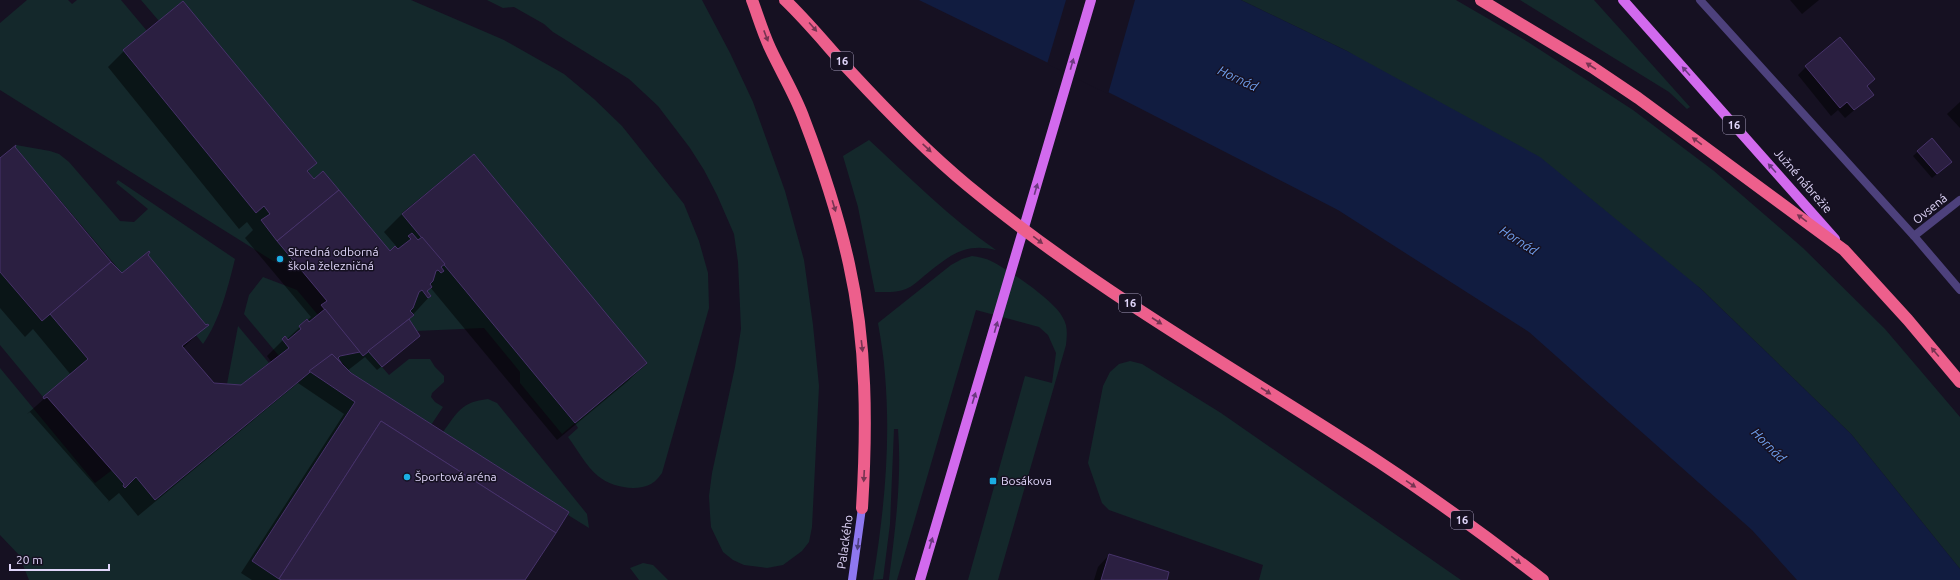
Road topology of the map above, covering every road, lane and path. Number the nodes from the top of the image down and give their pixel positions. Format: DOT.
graph roads {
  1 [pos="752,0"];
  2 [pos="785,0"];
  3 [pos="1091,0"];
  4 [pos="1481,0"];
  5 [pos="1623,0"];
  6 [pos="1700,0"];
  7 [pos="1960,200"];
  8 [pos="1914,236"];
  9 [pos="1844,250"];
  10 [pos="1960,290"];
  11 [pos="1960,382"];
  12 [pos="862,508"];
  13 [pos="852,580"];
  14 [pos="920,580"];
  15 [pos="1543,580"];
  1 -- 12 [label="highway, one-way"];
  2 -- 15 [label="highway, 16, one-way"];
  14 -- 3 [label="main road, one-way"];
  9 -- 4 [label="highway, one-way"];
  9 -- 5 [label="main road, Južné nábrežie / 16, one-way"];
  6 -- 8 [label="street"];
  7 -- 8 [label="street, Ovsená"];
  8 -- 10 [label="street"];
  11 -- 9 [label="highway, Južné nábrežie / 16, one-way"];
  12 -- 13 [label="street, Palackého, one-way"];
}
